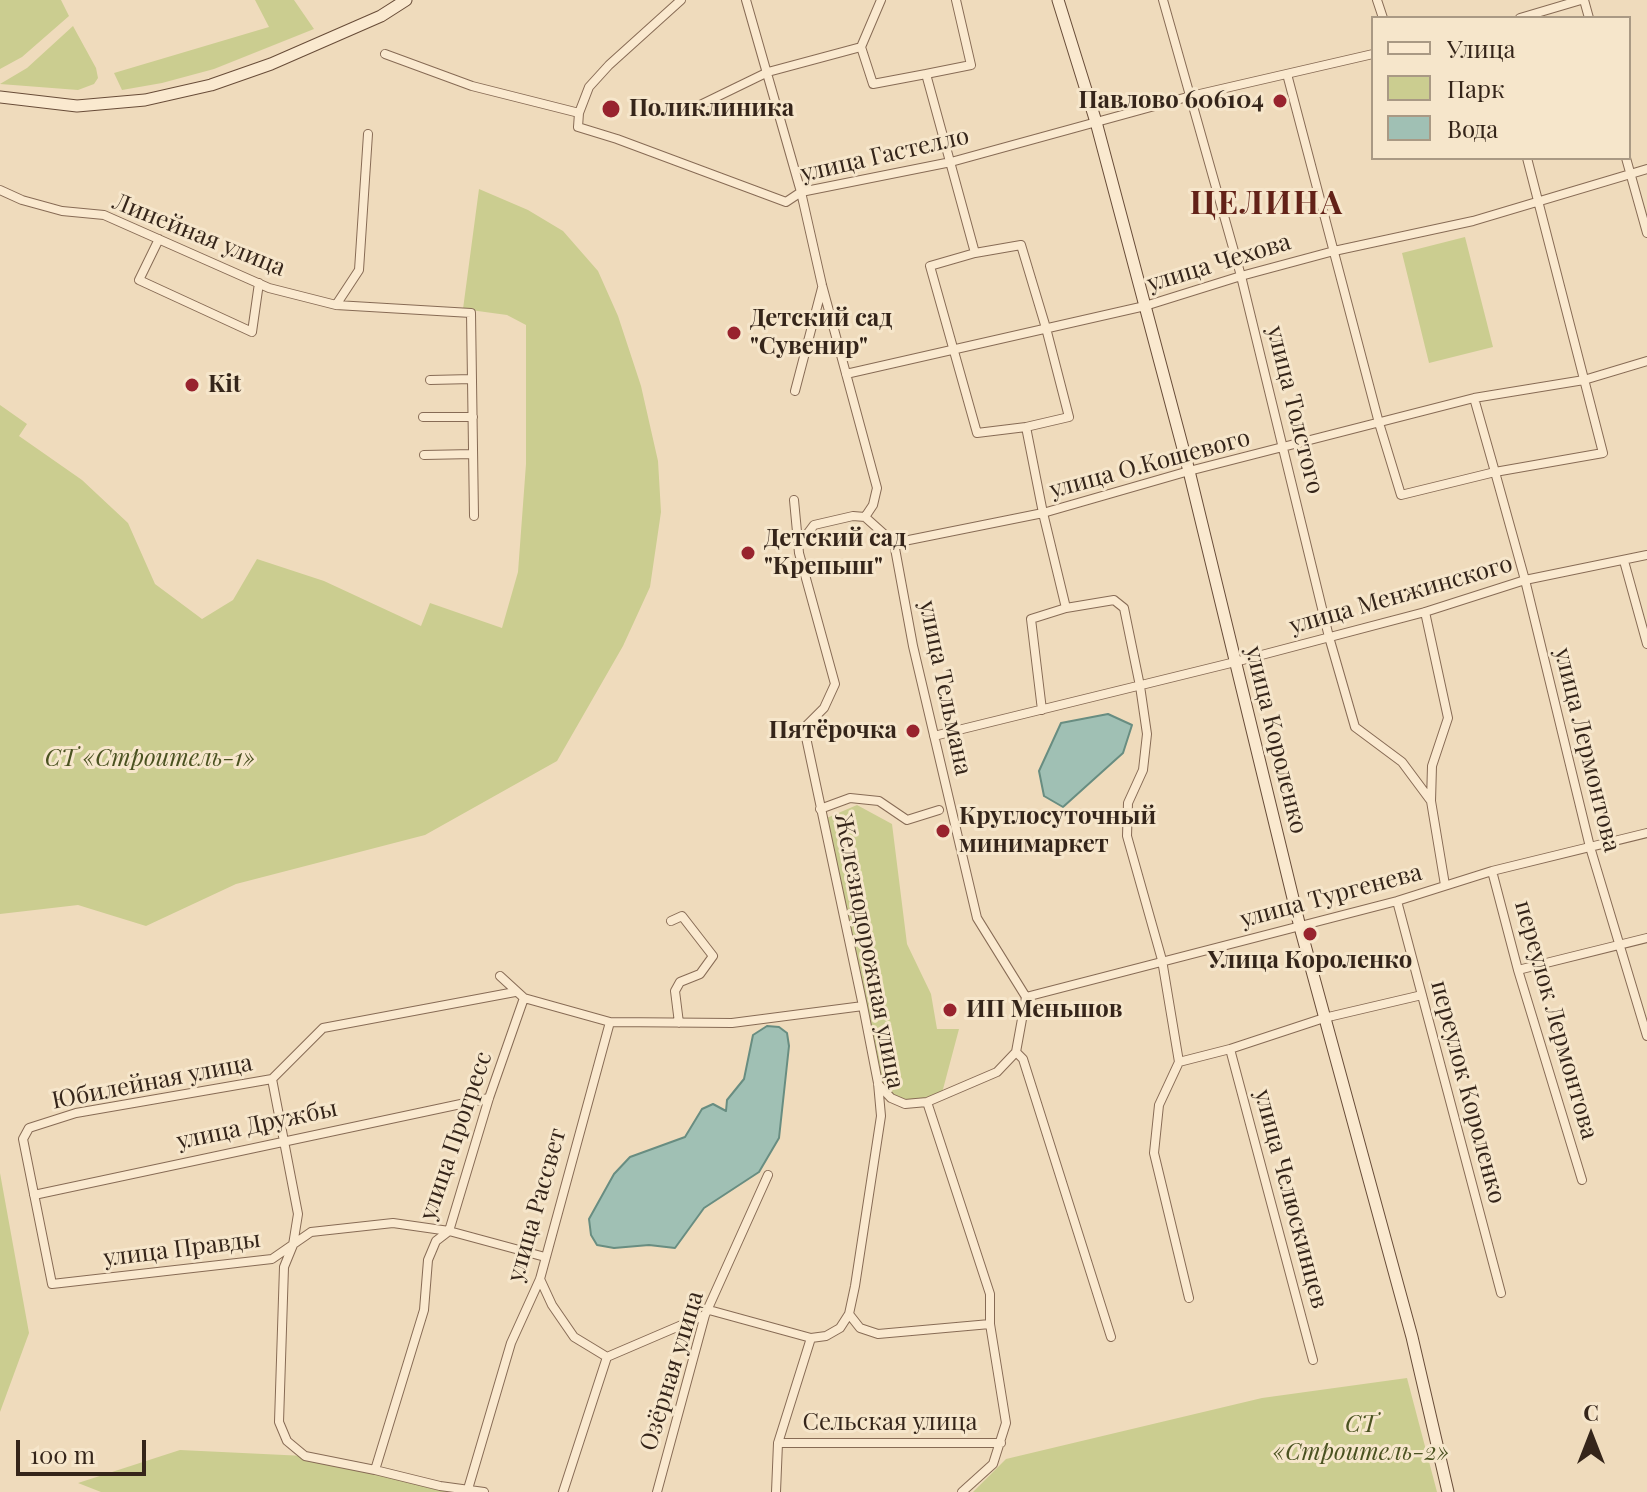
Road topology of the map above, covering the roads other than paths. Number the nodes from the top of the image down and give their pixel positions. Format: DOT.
graph roads {
  1 [pos="406,0"];
  2 [pos="681,0"];
  3 [pos="746,0"];
  4 [pos="881,0"];
  5 [pos="956,0"];
  6 [pos="1058,0"];
  7 [pos="1163,0"];
  8 [pos="1582,0"];
  9 [pos="1527,16"];
  10 [pos="861,47"];
  11 [pos="385,54"];
  12 [pos="1371,54"];
  13 [pos="768,72"];
  14 [pos="926,74"];
  15 [pos="1287,74"];
  16 [pos="1191,96"];
  17 [pos="0,97"];
  18 [pos="698,106"];
  19 [pos="579,113"];
  20 [pos="1096,122"];
  21 [pos="368,134"];
  22 [pos="1528,160"];
  23 [pos="1626,160"];
  24 [pos="951,162"];
  25 [pos="1647,169"];
  26 [pos="1630,174"];
  27 [pos="0,190"];
  28 [pos="801,192"];
  29 [pos="1538,201"];
  30 [pos="1647,233"];
  31 [pos="159,239"];
  32 [pos="1334,251"];
  33 [pos="975,253"];
  34 [pos="1241,276"];
  35 [pos="259,283"];
  36 [pos="822,285"];
  37 [pos="336,305"];
  38 [pos="1145,306"];
  39 [pos="1046,328"];
  40 [pos="954,350"];
  41 [pos="1647,361"];
  42 [pos="846,374"];
  43 [pos="472,379"];
  44 [pos="430,380"];
  45 [pos="1584,380"];
  46 [pos="795,391"];
  47 [pos="1474,398"];
  48 [pos="423,417"];
  49 [pos="473,417"];
  50 [pos="1379,423"];
  51 [pos="1026,427"];
  52 [pos="1285,449"];
  53 [pos="473,454"];
  54 [pos="424,455"];
  55 [pos="1189,471"];
  56 [pos="1495,472"];
  57 [pos="794,500"];
  58 [pos="1043,513"];
  59 [pos="474,516"];
  60 [pos="865,517"];
  61 [pos="894,543"];
  62 [pos="798,545"];
  63 [pos="1647,555"];
  64 [pos="1624,561"];
  65 [pos="1525,580"];
  66 [pos="1066,608"];
  67 [pos="1425,612"];
  68 [pos="1329,637"];
  69 [pos="1647,644"];
  70 [pos="1235,662"];
  71 [pos="1140,686"];
  72 [pos="1042,710"];
  73 [pos="934,736"];
  74 [pos="1431,801"];
  75 [pos="820,809"];
  76 [pos="939,810"];
  77 [pos="1647,833"];
  78 [pos="1590,847"];
  79 [pos="1492,871"];
  80 [pos="1445,885"];
  81 [pos="1397,901"];
  82 [pos="671,921"];
  83 [pos="1300,927"];
  84 [pos="1647,938"];
  85 [pos="1618,943"];
  86 [pos="1162,960"];
  87 [pos="1518,970"];
  88 [pos="500,976"];
  89 [pos="515,992"];
  90 [pos="1422,995"];
  91 [pos="1026,997"];
  92 [pos="524,998"];
  93 [pos="863,1006"];
  94 [pos="1324,1018"];
  95 [pos="610,1022"];
  96 [pos="679,1023"];
  97 [pos="1647,1036"];
  98 [pos="1230,1049"];
  99 [pos="1016,1052"];
  100 [pos="1179,1062"];
  101 [pos="272,1079"];
  102 [pos="878,1083"];
  103 [pos="489,1098"];
  104 [pos="927,1102"];
  105 [pos="283,1140"];
  106 [pos="768,1175"];
  107 [pos="1582,1180"];
  108 [pos="34,1195"];
  109 [pos="449,1231"];
  110 [pos="293,1245"];
  111 [pos="545,1257"];
  112 [pos="540,1279"];
  113 [pos="52,1284"];
  114 [pos="1501,1293"];
  115 [pos="1189,1298"];
  116 [pos="707,1312"];
  117 [pos="849,1314"];
  118 [pos="990,1324"];
  119 [pos="1111,1337"];
  120 [pos="811,1338"];
  121 [pos="607,1357"];
  122 [pos="1313,1360"];
  123 [pos="778,1443"];
  124 [pos="1001,1443"];
  125 [pos="375,1470"];
  126 [pos="468,1489"];
  127 [pos="484,1492"];
  128 [pos="563,1492"];
  129 [pos="657,1492"];
  130 [pos="776,1492"];
  131 [pos="962,1492"];
  132 [pos="1448,1492"];
  1 -- 17 [label="street"];
  2 -- 19 [label="street"];
  3 -- 13 [label="street"];
  4 -- 10 [label="street"];
  5 -- 14 [label="street"];
  6 -- 20 [label="street, улица Короленко"];
  7 -- 16 [label="street, улица Толстого"];
  8 -- 9 [label="street"];
  10 -- 13 [label="street"];
  10 -- 14 [label="street"];
  11 -- 19 [label="street, улица Гастелло"];
  12 -- 15 [label="street, улица Гастелло"];
  13 -- 18 [label="street"];
  13 -- 28 [label="street"];
  14 -- 24 [label="street"];
  15 -- 16 [label="street, улица Гастелло"];
  15 -- 32 [label="street"];
  16 -- 20 [label="street, улица Гастелло"];
  16 -- 34 [label="street, улица Толстого"];
  19 -- 28 [label="street, улица Гастелло"];
  20 -- 24 [label="street, улица Гастелло"];
  20 -- 38 [label="street, улица Короленко"];
  21 -- 37 [label="street"];
  22 -- 29 [label="street"];
  23 -- 26 [label="street"];
  24 -- 28 [label="street, улица Гастелло"];
  24 -- 33 [label="street"];
  25 -- 26 [label="street, улица Чехова"];
  26 -- 29 [label="street, улица Чехова"];
  26 -- 30 [label="street"];
  27 -- 31 [label="street, Линейная улица"];
  28 -- 36 [label="street"];
  29 -- 32 [label="street, улица Чехова"];
  29 -- 45 [label="street"];
  31 -- 35 [label="street, Линейная улица"];
  31 -- 35 [label="street"];
  32 -- 34 [label="street, улица Чехова"];
  32 -- 50 [label="street"];
  33 -- 39 [label="street"];
  33 -- 40 [label="street"];
  34 -- 38 [label="street, улица Чехова"];
  34 -- 52 [label="street, улица Толстого"];
  35 -- 37 [label="street, Линейная улица"];
  36 -- 42 [label="street"];
  36 -- 46 [label="street"];
  37 -- 43 [label="street, Линейная улица"];
  38 -- 39 [label="street, улица Чехова"];
  38 -- 55 [label="street, улица Короленко"];
  39 -- 40 [label="street, улица Чехова"];
  39 -- 51 [label="street"];
  40 -- 42 [label="street, улица Чехова"];
  40 -- 51 [label="street"];
  41 -- 45 [label="street, улица О.Кошевого"];
  42 -- 60 [label="street"];
  43 -- 44 [label="street"];
  43 -- 49 [label="street, Линейная улица"];
  45 -- 47 [label="street, улица О.Кошевого"];
  45 -- 56 [label="street"];
  47 -- 50 [label="street, улица О.Кошевого"];
  47 -- 56 [label="street, улица Лермонтова"];
  48 -- 49 [label="street"];
  49 -- 53 [label="street, Линейная улица"];
  50 -- 52 [label="street, улица О.Кошевого"];
  50 -- 56 [label="street"];
  51 -- 58 [label="street"];
  52 -- 55 [label="street, улица О.Кошевого"];
  52 -- 68 [label="street, улица Толстого"];
  53 -- 54 [label="street"];
  53 -- 59 [label="street, Линейная улица"];
  55 -- 58 [label="street, улица О.Кошевого"];
  55 -- 70 [label="street, улица Короленко"];
  56 -- 65 [label="street, улица Лермонтова"];
  57 -- 62 [label="street, Железнодорожная улица"];
  58 -- 61 [label="street, улица О.Кошевого"];
  58 -- 66 [label="street"];
  60 -- 61 [label="street"];
  60 -- 62 [label="street"];
  61 -- 73 [label="street, улица Тельмана"];
  62 -- 75 [label="street, Железнодорожная улица"];
  63 -- 64 [label="street, улица Менжинского"];
  64 -- 65 [label="street, улица Менжинского"];
  64 -- 69 [label="street"];
  65 -- 67 [label="street, улица Менжинского"];
  65 -- 78 [label="street, улица Лермонтова"];
  66 -- 71 [label="street"];
  66 -- 72 [label="street"];
  67 -- 68 [label="street, улица Менжинского"];
  67 -- 74 [label="street, улица Толстого"];
  68 -- 70 [label="street, улица Менжинского"];
  68 -- 74 [label="street, улица Толстого"];
  70 -- 71 [label="street, улица Менжинского"];
  70 -- 83 [label="street, улица Короленко"];
  71 -- 72 [label="street, улица Менжинского"];
  71 -- 86 [label="street"];
  72 -- 73 [label="street, улица Менжинского"];
  73 -- 91 [label="street, улица Тельмана"];
  74 -- 80 [label="street, улица Толстого"];
  75 -- 76 [label="street"];
  75 -- 93 [label="street, Железнодорожная улица"];
  77 -- 78 [label="street, улица Тургенева"];
  78 -- 79 [label="street, улица Тургенева"];
  78 -- 85 [label="street, улица Лермонтова"];
  79 -- 80 [label="street, улица Тургенева"];
  79 -- 87 [label="street, переулок Лермонтова"];
  80 -- 81 [label="street, улица Тургенева"];
  81 -- 83 [label="street, улица Тургенева"];
  81 -- 90 [label="street, переулок Короленко"];
  82 -- 96 [label="street"];
  83 -- 86 [label="street, улица Тургенева"];
  83 -- 94 [label="street, улица Короленко"];
  84 -- 85 [label="street"];
  85 -- 87 [label="street"];
  85 -- 97 [label="street, улица Лермонтова"];
  86 -- 91 [label="street, улица Тургенева"];
  86 -- 100 [label="street"];
  87 -- 107 [label="street, переулок Лермонтова"];
  88 -- 89 [label="street"];
  89 -- 92 [label="street"];
  89 -- 101 [label="street, Юбилейная улица"];
  90 -- 94 [label="street"];
  90 -- 114 [label="street, переулок Короленко"];
  91 -- 99 [label="street"];
  92 -- 95 [label="street"];
  92 -- 103 [label="street, улица Прогресс"];
  93 -- 96 [label="street"];
  93 -- 102 [label="street, Железнодорожная улица"];
  94 -- 98 [label="street"];
  94 -- 132 [label="street, улица Короленко"];
  95 -- 96 [label="street"];
  95 -- 111 [label="street, улица Рассвет"];
  98 -- 100 [label="street"];
  98 -- 122 [label="street, улица Челюскинцев"];
  99 -- 104 [label="street, Железнодорожная улица"];
  99 -- 119 [label="street"];
  100 -- 115 [label="street"];
  101 -- 105 [label="street"];
  101 -- 108 [label="street, Юбилейная улица"];
  102 -- 104 [label="street"];
  102 -- 117 [label="street, Железнодорожная улица"];
  103 -- 105 [label="street, улица Дружбы"];
  103 -- 109 [label="street, улица Прогресс"];
  104 -- 118 [label="street, Железнодорожная улица"];
  105 -- 108 [label="street, улица Дружбы"];
  105 -- 110 [label="street"];
  106 -- 116 [label="street, Озёрная улица"];
  108 -- 113 [label="street, Юбилейная улица"];
  109 -- 110 [label="street, улица Правды"];
  109 -- 111 [label="street, улица Правды"];
  109 -- 125 [label="street, улица Прогресс"];
  110 -- 113 [label="street, улица Правды"];
  110 -- 125 [label="street"];
  111 -- 112 [label="street, улица Рассвет"];
  112 -- 121 [label="street"];
  112 -- 126 [label="street, улица Рассвет"];
  116 -- 120 [label="street"];
  116 -- 121 [label="street"];
  116 -- 129 [label="street, Озёрная улица"];
  117 -- 118 [label="street"];
  117 -- 120 [label="street"];
  118 -- 124 [label="street, Железнодорожная улица"];
  120 -- 123 [label="street"];
  121 -- 128 [label="street"];
  123 -- 124 [label="street, Сельская улица"];
  123 -- 130 [label="street"];
  124 -- 131 [label="street, Железнодорожная улица"];
  125 -- 126 [label="street"];
  126 -- 127 [label="street"];
}
